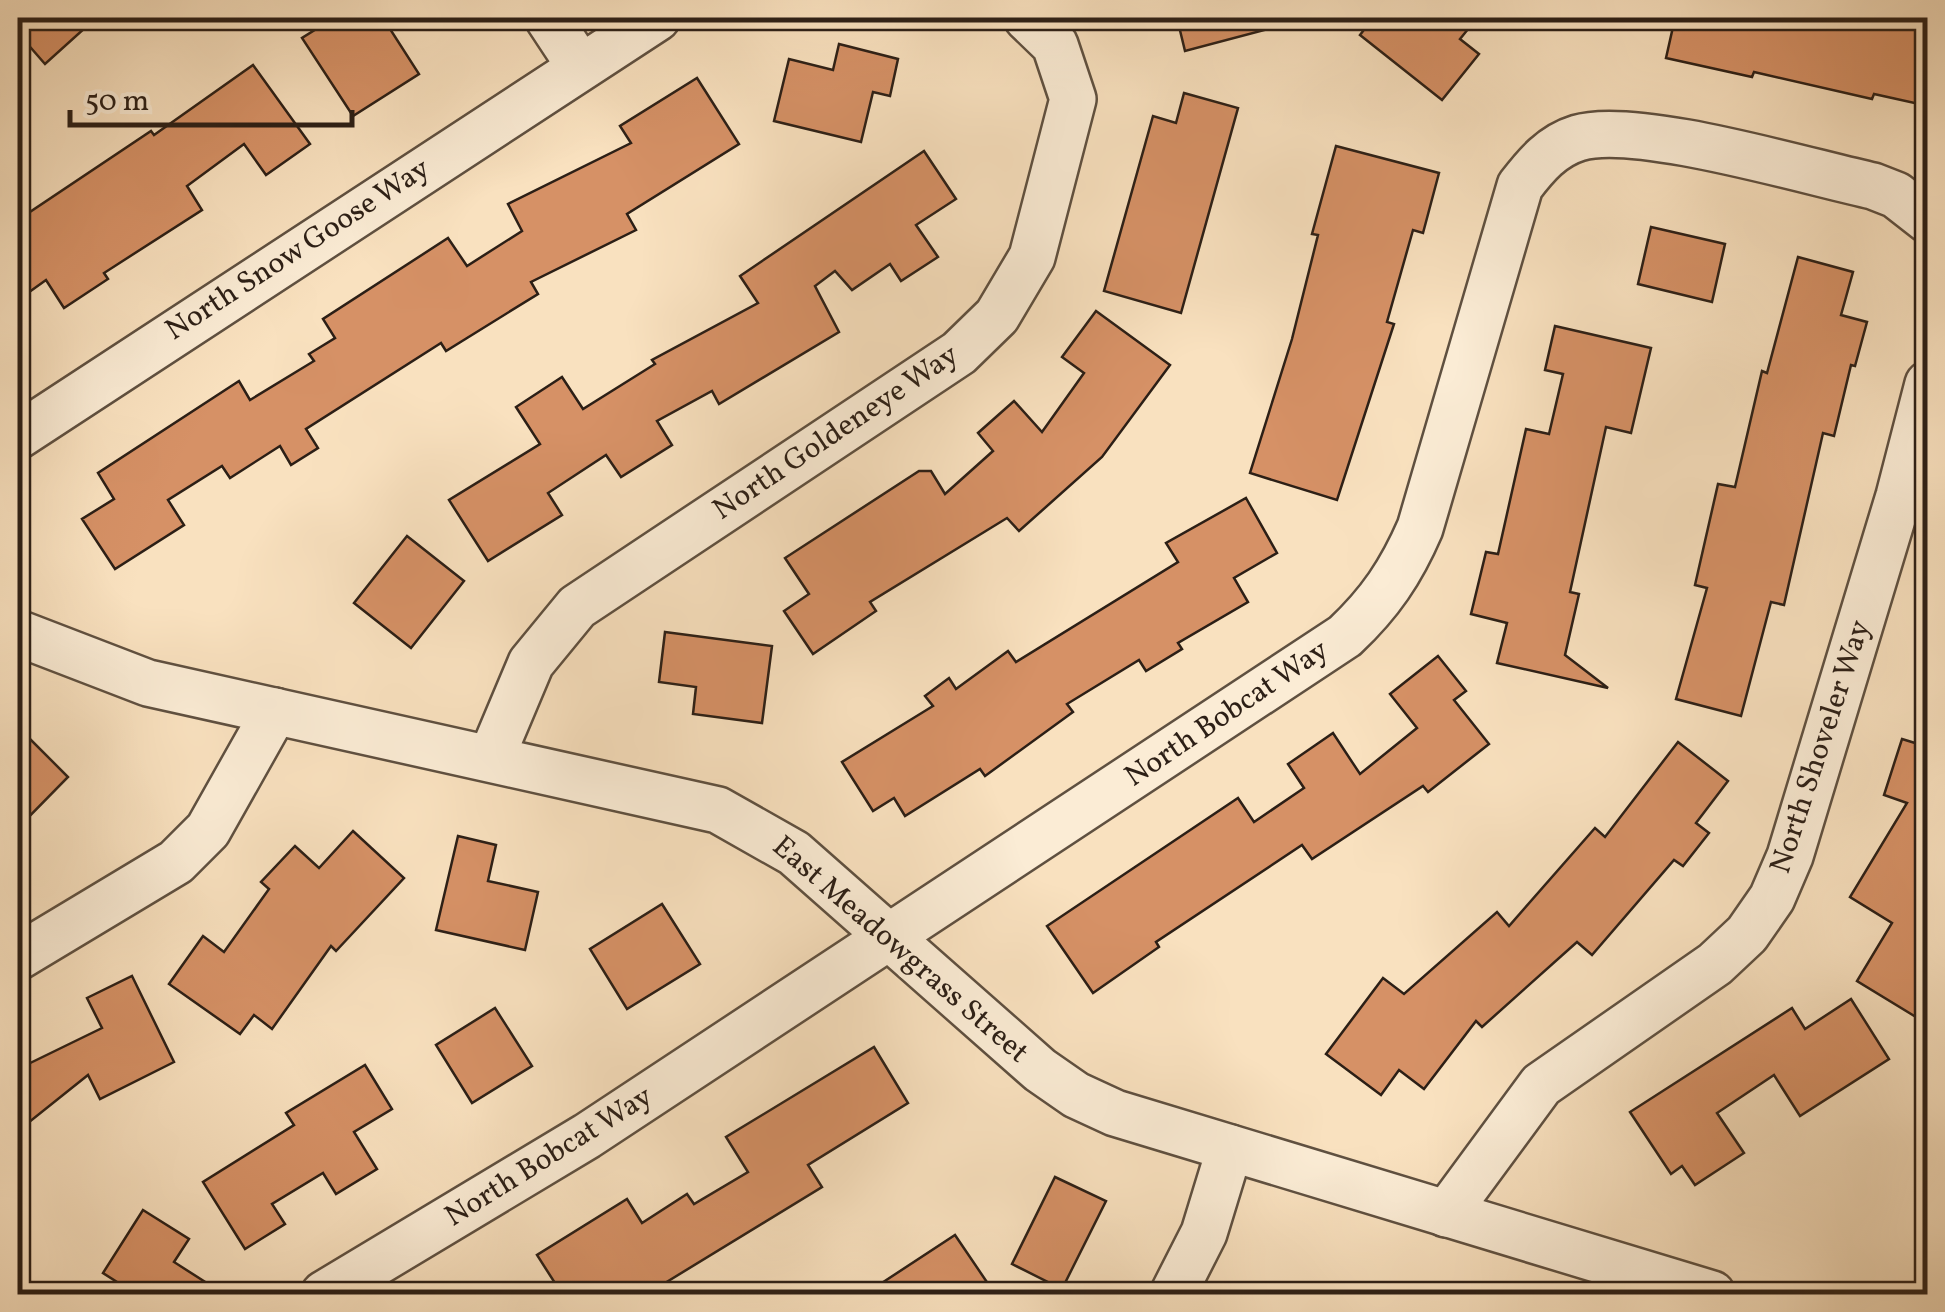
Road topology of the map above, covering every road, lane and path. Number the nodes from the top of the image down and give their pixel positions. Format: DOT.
graph roads {
  1 [pos="548,18"];
  2 [pos="657,18"];
  3 [pos="1041,31"];
  4 [pos="579,65"];
  5 [pos="1928,220"];
  6 [pos="1928,384"];
  7 [pos="18,436"];
  8 [pos="1913,499"];
  9 [pos="18,633"];
  10 [pos="275,710"];
  11 [pos="491,758"];
  12 [pos="890,937"];
  13 [pos="18,958"];
  14 [pos="1230,1148"];
  15 [pos="1446,1214"];
  16 [pos="1658,1287"];
  17 [pos="324,1294"];
  18 [pos="1173,1294"];
  19 [pos="1712,1294"];
  1 -- 4 [label="street"];
  2 -- 4 [label="street, North Snow Goose Way"];
  3 -- 11 [label="street, North Goldeneye Way"];
  4 -- 7 [label="street, North Snow Goose Way"];
  5 -- 12 [label="street, North Bobcat Way"];
  6 -- 8 [label="street, North Shoveler Way"];
  8 -- 15 [label="street, North Shoveler Way"];
  9 -- 10 [label="street, East Meadowgrass Street"];
  10 -- 11 [label="street, East Meadowgrass Street"];
  10 -- 13 [label="street"];
  11 -- 12 [label="street, East Meadowgrass Street"];
  12 -- 14 [label="street, East Meadowgrass Street"];
  12 -- 17 [label="street, North Bobcat Way"];
  14 -- 15 [label="street, East Meadowgrass Street"];
  14 -- 18 [label="street"];
  15 -- 16 [label="street, East Meadowgrass Street"];
  16 -- 19 [label="street, East Meadowgrass Street"];
}
